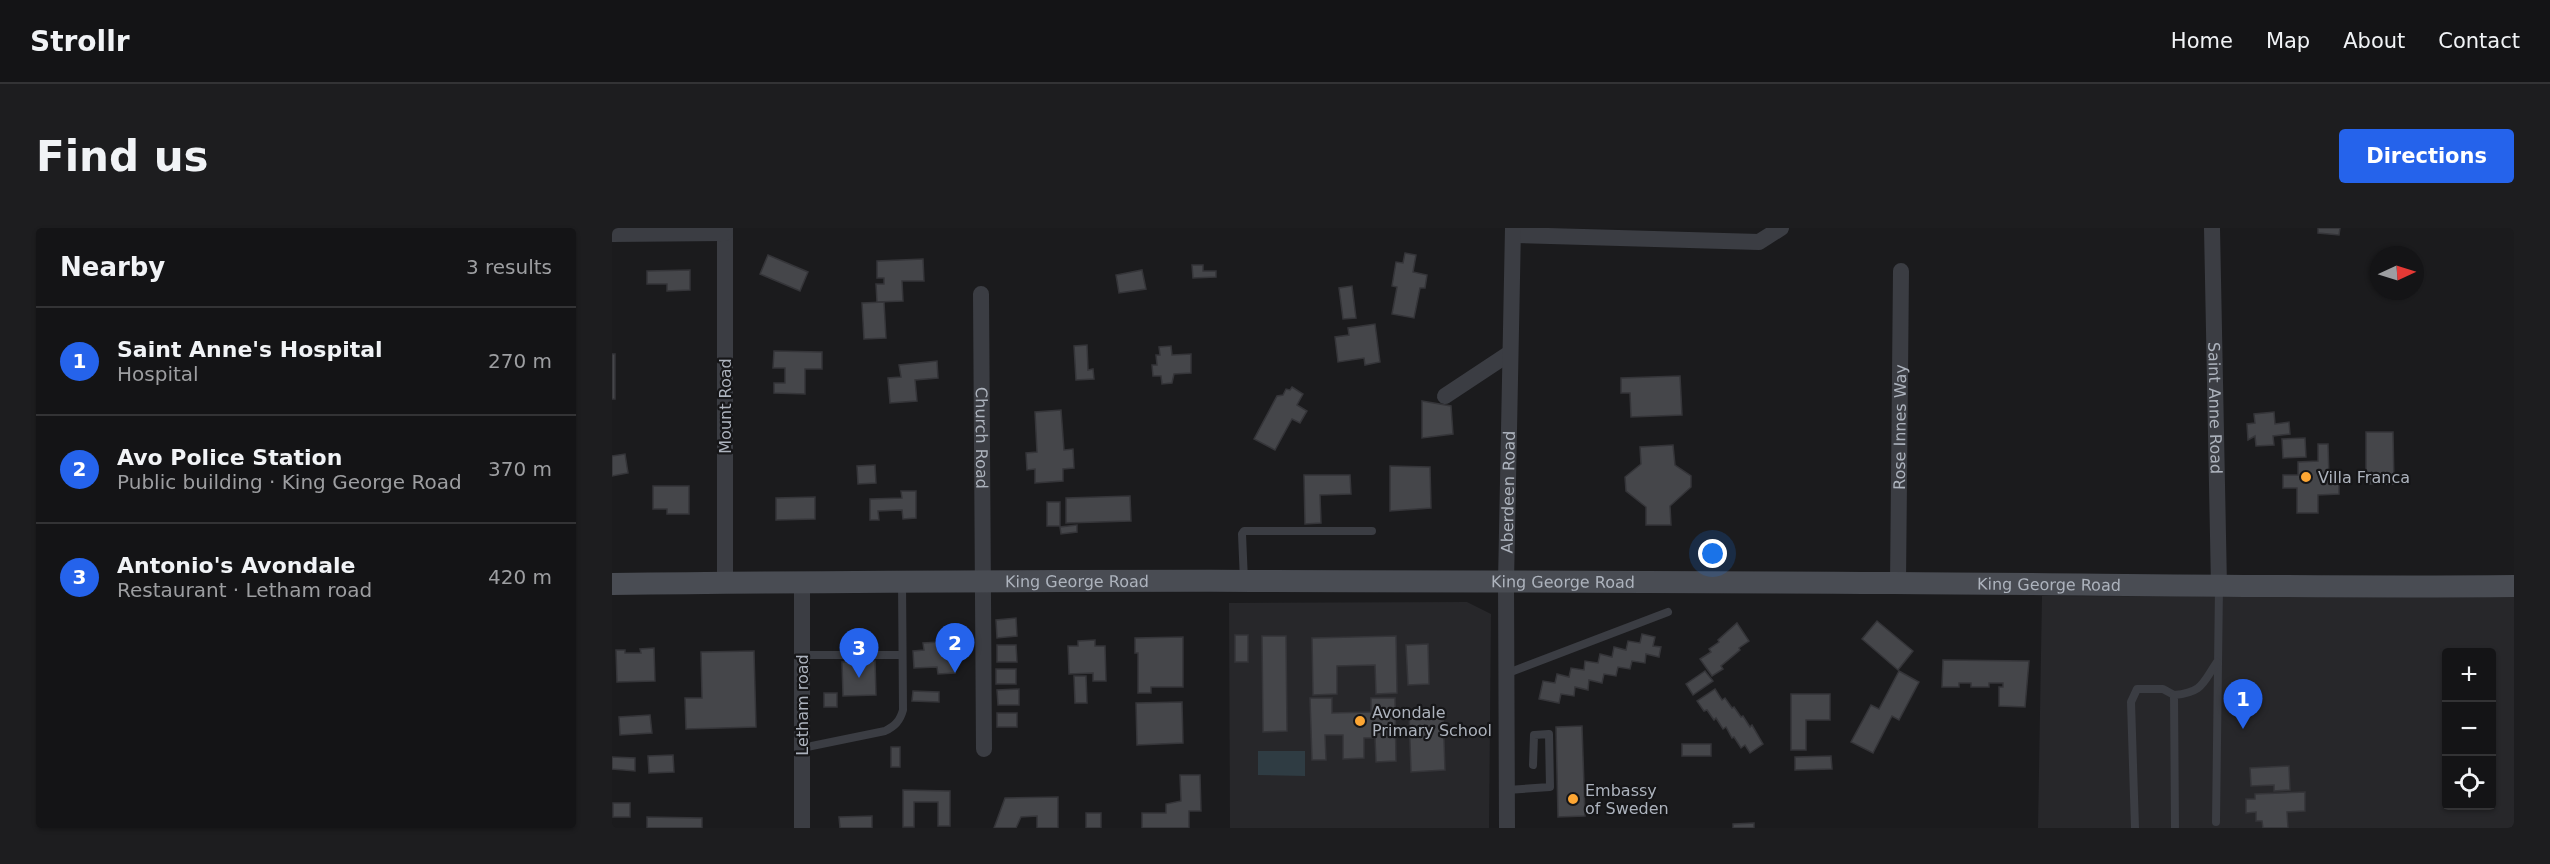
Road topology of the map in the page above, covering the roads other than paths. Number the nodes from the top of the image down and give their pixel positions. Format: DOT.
graph roads {
  1 [pos="1781,228"];
  2 [pos="2212,228"];
  3 [pos="725,230"];
  4 [pos="1513,232"];
  5 [pos="612,234"];
  6 [pos="1901,271"];
  7 [pos="981,294"];
  8 [pos="1510,353"];
  9 [pos="1445,396"];
  10 [pos="1372,531"];
  11 [pos="984,581"];
  12 [pos="801,582"];
  13 [pos="902,582"];
  14 [pos="1244,582"];
  15 [pos="1506,582"];
  16 [pos="725,583"];
  17 [pos="1898,583"];
  18 [pos="612,585"];
  19 [pos="2514,586"];
  20 [pos="2219,587"];
  21 [pos="1668,612"];
  22 [pos="802,656"];
  23 [pos="903,656"];
  24 [pos="2217,662"];
  25 [pos="1508,673"];
  26 [pos="2174,695"];
  27 [pos="802,748"];
  28 [pos="984,749"];
  29 [pos="1533,765"];
  30 [pos="1507,790"];
  31 [pos="2217,822"];
  32 [pos="802,828"];
  33 [pos="1507,828"];
  34 [pos="2135,828"];
  35 [pos="2175,828"];
  1 -- 4 [label="street"];
  2 -- 20 [label="street, Saint Anne Road"];
  3 -- 5 [label="street"];
  3 -- 16 [label="street, Mount Road"];
  4 -- 8 [label="street, Aberdeen Road"];
  6 -- 17 [label="street, Rose Innes Way"];
  7 -- 11 [label="street, Church Road"];
  8 -- 9 [label="street"];
  8 -- 15 [label="street, Aberdeen Road"];
  10 -- 14 [label="lane"];
  11 -- 13 [label="main road, King George Road"];
  11 -- 14 [label="main road, King George Road"];
  11 -- 28 [label="street, Church Road"];
  12 -- 13 [label="main road, King George Road"];
  12 -- 16 [label="main road, King George Road"];
  12 -- 22 [label="street, Letham road"];
  13 -- 23 [label="lane"];
  14 -- 15 [label="main road, King George Road"];
  15 -- 17 [label="main road, King George Road"];
  15 -- 25 [label="street, Aberdeen Road"];
  16 -- 18 [label="main road, King George Road"];
  17 -- 20 [label="main road, King George Road"];
  19 -- 20 [label="main road, King George Road"];
  20 -- 24 [label="lane"];
  21 -- 25 [label="lane"];
  22 -- 23 [label="lane"];
  22 -- 27 [label="street, Letham road"];
  23 -- 27 [label="lane"];
  24 -- 26 [label="lane"];
  24 -- 31 [label="lane"];
  25 -- 30 [label="street, Aberdeen Road"];
  26 -- 34 [label="lane"];
  26 -- 35 [label="lane"];
  27 -- 32 [label="street, Letham road"];
  29 -- 30 [label="lane"];
  30 -- 33 [label="street, Aberdeen Road"];
}
